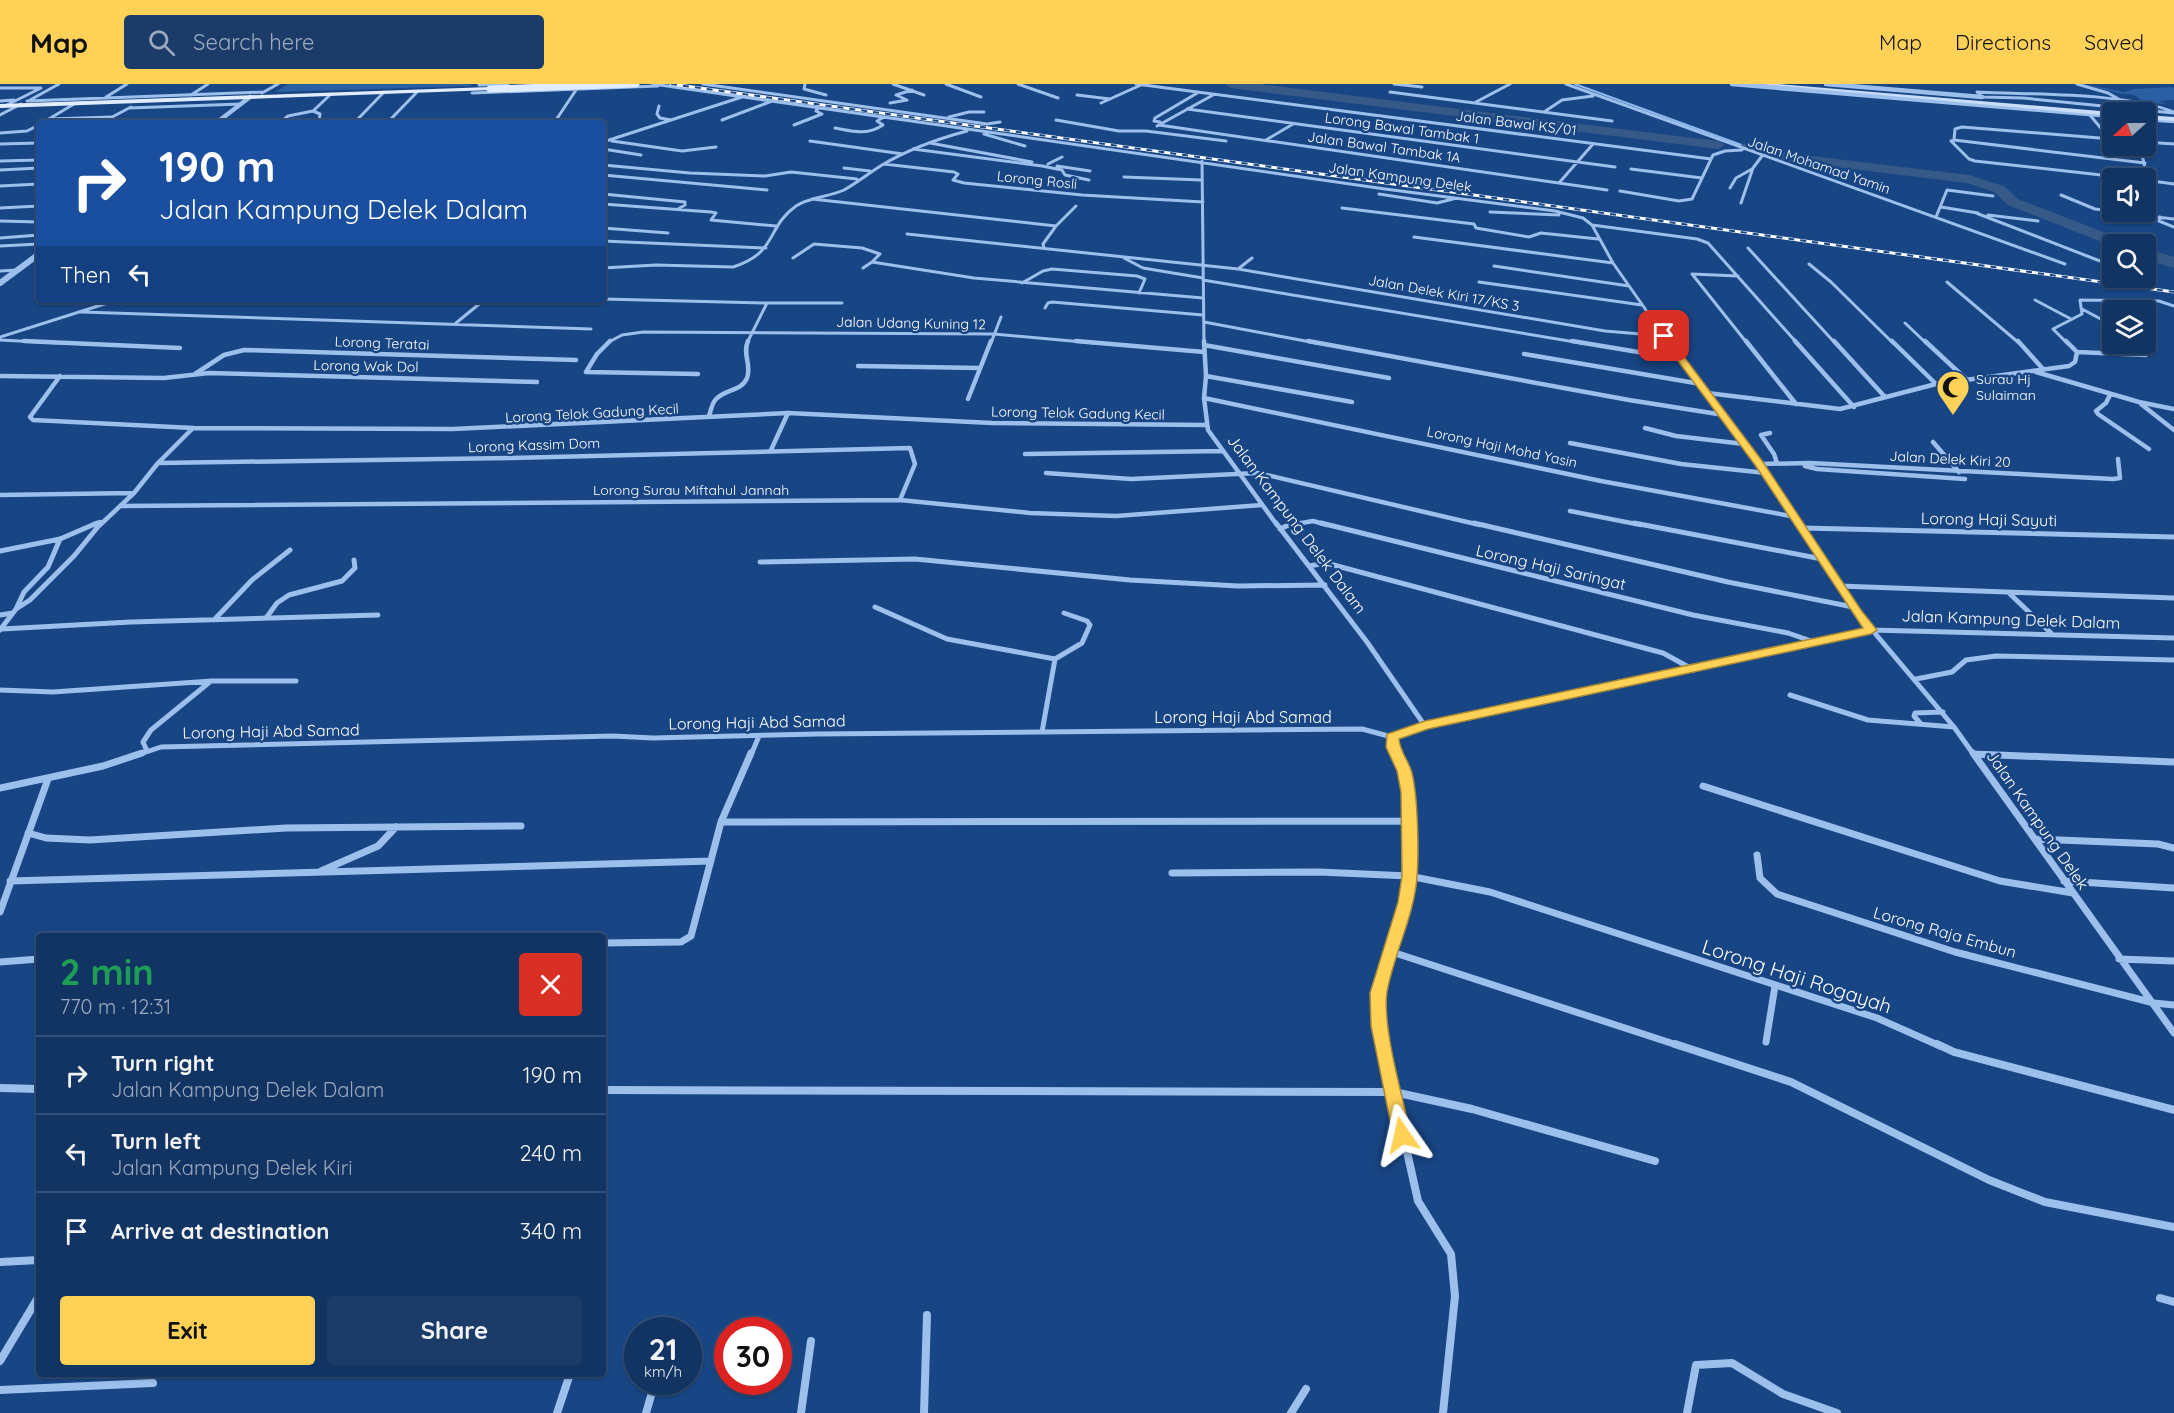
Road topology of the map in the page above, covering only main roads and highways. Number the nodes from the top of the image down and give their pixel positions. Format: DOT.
graph roads {
  1 [pos="636,84"];
  2 [pos="1760,84"];
  3 [pos="1793,84"];
  4 [pos="478,86"];
  5 [pos="2,104"];
  6 [pos="2102,109"];
  7 [pos="2102,114"];
  8 [pos="2156,116"];
  9 [pos="2174,116"];
  1 -- 4 [label="main road, bridge"];
  2 -- 7 [label="main road"];
  3 -- 6 [label="main road"];
  4 -- 5 [label="main road"];
  8 -- 9 [label="main road"];
}
